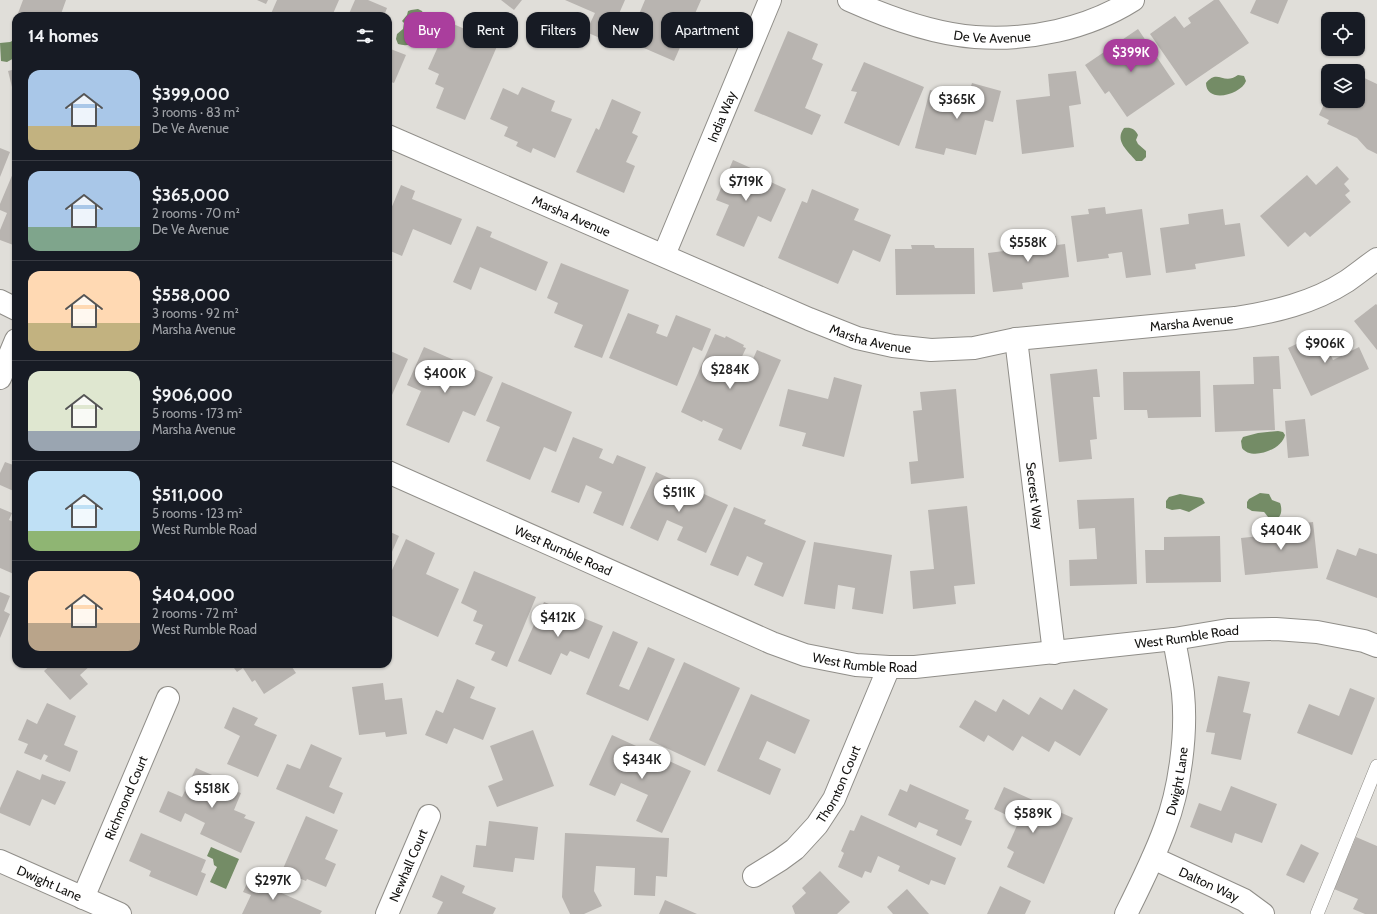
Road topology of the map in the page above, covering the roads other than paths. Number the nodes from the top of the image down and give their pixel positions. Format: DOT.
graph roads {
  1 [pos="770,0"];
  2 [pos="849,0"];
  3 [pos="1133,0"];
  4 [pos="392,138"];
  5 [pos="664,255"];
  6 [pos="1377,259"];
  7 [pos="0,301"];
  8 [pos="12,307"];
  9 [pos="1016,339"];
  10 [pos="12,350"];
  11 [pos="0,378"];
  12 [pos="392,474"];
  13 [pos="1174,639"];
  14 [pos="1377,646"];
  15 [pos="1054,653"];
  16 [pos="889,667"];
  17 [pos="168,698"];
  18 [pos="1377,766"];
  19 [pos="429,816"];
  20 [pos="1153,858"];
  21 [pos="0,861"];
  22 [pos="754,876"];
  23 [pos="83,898"];
  24 [pos="120,914"];
  25 [pos="387,914"];
  26 [pos="1126,914"];
  27 [pos="1263,914"];
  28 [pos="1318,914"];
  1 -- 5 [label="street, India Way"];
  2 -- 3 [label="street, De Ve Avenue"];
  4 -- 5 [label="street, Marsha Avenue"];
  5 -- 9 [label="street, Marsha Avenue"];
  6 -- 9 [label="street, Marsha Avenue"];
  7 -- 8 [label="street"];
  9 -- 15 [label="street, Secrest Way"];
  10 -- 11 [label="street"];
  12 -- 16 [label="street, West Rumble Road"];
  13 -- 14 [label="street, West Rumble Road"];
  13 -- 15 [label="street, West Rumble Road"];
  13 -- 20 [label="street, Dwight Lane"];
  15 -- 16 [label="street, West Rumble Road"];
  16 -- 22 [label="street, Thornton Court"];
  17 -- 23 [label="street, Richmond Court"];
  18 -- 28 [label="lane"];
  19 -- 25 [label="street, Newhall Court"];
  20 -- 26 [label="street, Dwight Lane"];
  20 -- 27 [label="street, Dalton Way"];
  21 -- 23 [label="street, Dwight Lane"];
  23 -- 24 [label="street, Dwight Lane"];
}
